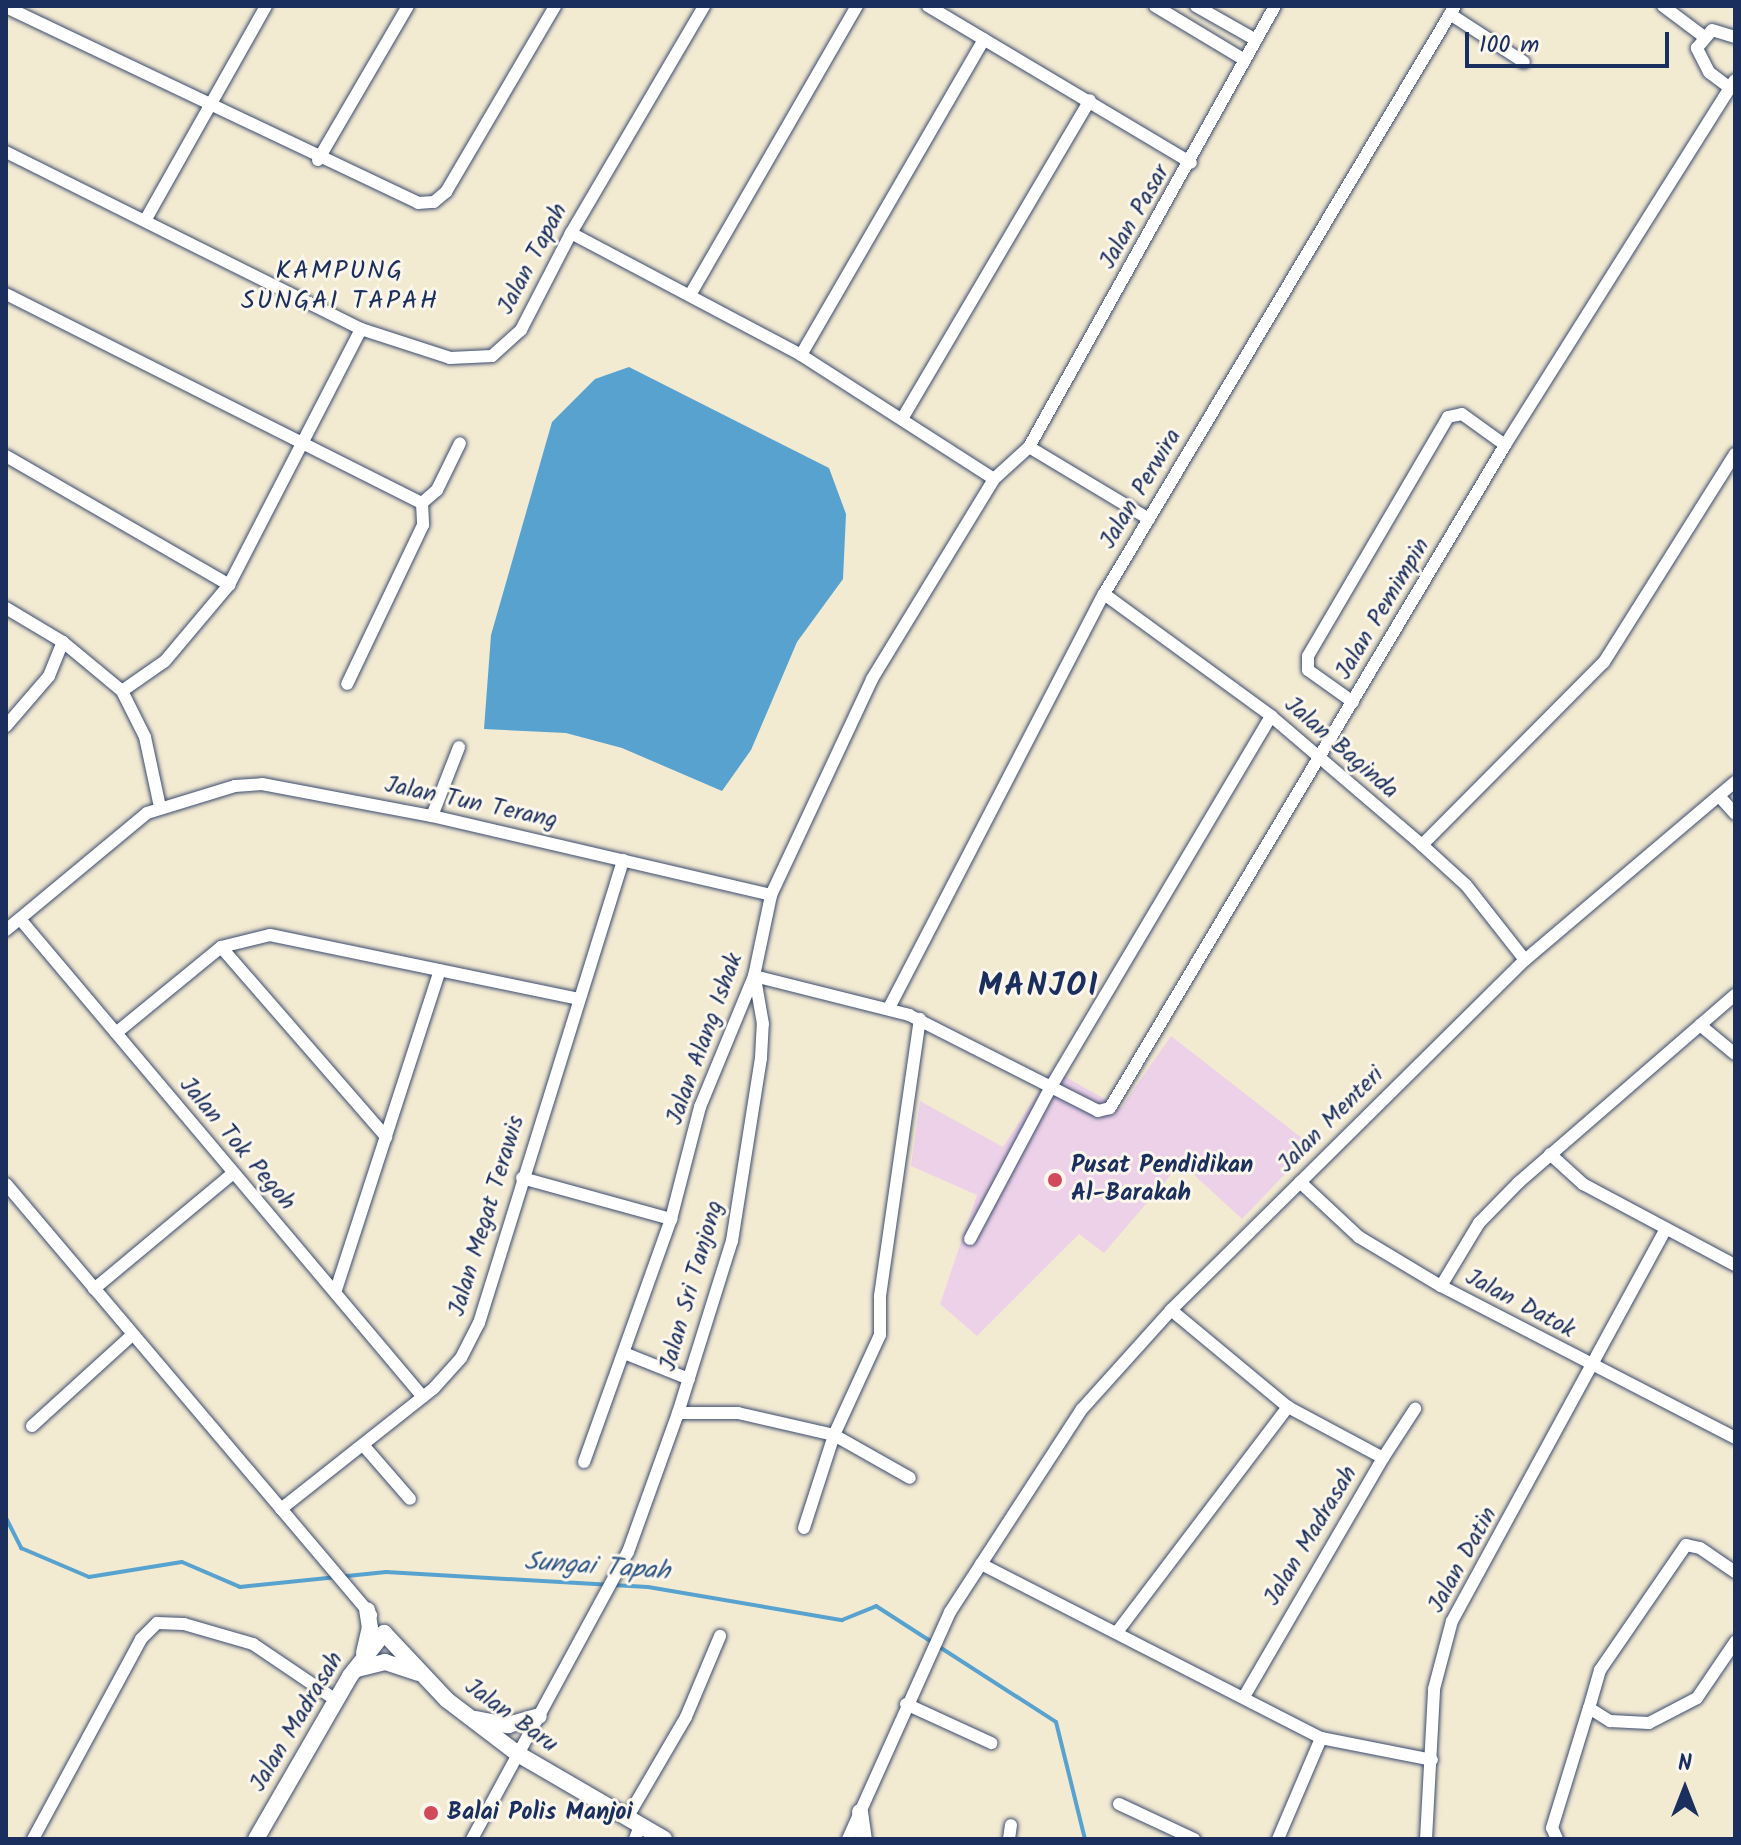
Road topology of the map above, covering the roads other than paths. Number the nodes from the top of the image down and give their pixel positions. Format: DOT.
graph roads {
  1 [pos="266,6"];
  2 [pos="408,6"];
  3 [pos="555,6"];
  4 [pos="704,6"];
  5 [pos="857,6"];
  6 [pos="928,6"];
  7 [pos="1155,6"];
  8 [pos="1196,6"];
  9 [pos="1275,6"];
  10 [pos="1663,6"];
  11 [pos="6,7"];
  12 [pos="1452,10"];
  13 [pos="1703,36"];
  14 [pos="1735,37"];
  15 [pos="984,39"];
  16 [pos="1256,40"];
  17 [pos="1245,60"];
  18 [pos="1524,62"];
  19 [pos="1732,84"];
  20 [pos="1090,100"];
  21 [pos="209,105"];
  22 [pos="6,152"];
  23 [pos="318,160"];
  24 [pos="1191,163"];
  25 [pos="146,219"];
  26 [pos="571,233"];
  27 [pos="6,294"];
  28 [pos="690,295"];
  29 [pos="361,329"];
  30 [pos="801,355"];
  31 [pos="902,419"];
  32 [pos="300,442"];
  33 [pos="460,443"];
  34 [pos="1505,445"];
  35 [pos="1029,447"];
  36 [pos="1735,454"];
  37 [pos="8,461"];
  38 [pos="1009,467"];
  39 [pos="994,479"];
  40 [pos="419,500"];
  41 [pos="1149,519"];
  42 [pos="229,585"];
  43 [pos="1104,594"];
  44 [pos="6,608"];
  45 [pos="63,642"];
  46 [pos="347,684"];
  47 [pos="122,691"];
  48 [pos="1353,702"];
  49 [pos="1271,716"];
  50 [pos="6,726"];
  51 [pos="459,747"];
  52 [pos="1318,761"];
  53 [pos="1735,782"];
  54 [pos="1719,796"];
  55 [pos="160,807"];
  56 [pos="1735,814"];
  57 [pos="432,816"];
  58 [pos="1422,845"];
  59 [pos="623,860"];
  60 [pos="771,895"];
  61 [pos="20,919"];
  62 [pos="6,930"];
  63 [pos="221,947"];
  64 [pos="1525,960"];
  65 [pos="440,970"];
  66 [pos="754,976"];
  67 [pos="1735,995"];
  68 [pos="578,999"];
  69 [pos="889,1008"];
  70 [pos="920,1019"];
  71 [pos="1700,1025"];
  72 [pos="116,1033"];
  73 [pos="1735,1054"];
  74 [pos="1052,1085"];
  75 [pos="386,1137"];
  76 [pos="1550,1154"];
  77 [pos="231,1175"];
  78 [pos="522,1178"];
  79 [pos="1300,1182"];
  80 [pos="6,1184"];
  81 [pos="671,1219"];
  82 [pos="1666,1229"];
  83 [pos="970,1239"];
  84 [pos="1735,1265"];
  85 [pos="1441,1286"];
  86 [pos="94,1289"];
  87 [pos="336,1290"];
  88 [pos="1171,1310"];
  89 [pos="131,1336"];
  90 [pos="624,1353"];
  91 [pos="1591,1367"];
  92 [pos="689,1379"];
  93 [pos="423,1397"];
  94 [pos="1288,1407"];
  95 [pos="1415,1409"];
  96 [pos="678,1413"];
  97 [pos="32,1426"];
  98 [pos="834,1435"];
  99 [pos="1735,1438"];
  100 [pos="364,1446"];
  101 [pos="1383,1458"];
  102 [pos="584,1462"];
  103 [pos="910,1478"];
  104 [pos="410,1499"];
  105 [pos="281,1509"];
  106 [pos="804,1528"];
  107 [pos="981,1564"];
  108 [pos="1735,1572"];
  109 [pos="363,1604"];
  110 [pos="1117,1632"];
  111 [pos="384,1633"];
  112 [pos="720,1636"];
  113 [pos="1735,1642"];
  114 [pos="1730,1661"];
  115 [pos="357,1665"];
  116 [pos="423,1675"];
  117 [pos="1244,1697"];
  118 [pos="336,1700"];
  119 [pos="906,1704"];
  120 [pos="1589,1708"];
  121 [pos="467,1715"];
  122 [pos="539,1716"];
  123 [pos="1321,1738"];
  124 [pos="991,1743"];
  125 [pos="518,1754"];
  126 [pos="1432,1760"];
  127 [pos="1119,1804"];
  128 [pos="860,1812"];
  129 [pos="1011,1825"];
  130 [pos="634,1828"];
  131 [pos="33,1839"];
  132 [pos="256,1839"];
  133 [pos="472,1839"];
  134 [pos="664,1839"];
  135 [pos="848,1839"];
  136 [pos="864,1839"];
  137 [pos="1009,1839"];
  138 [pos="1194,1839"];
  139 [pos="1278,1839"];
  140 [pos="1426,1839"];
  141 [pos="1557,1839"];
  1 -- 21 [label="street"];
  2 -- 23 [label="street"];
  3 -- 23 [label="street"];
  4 -- 26 [label="street, Jalan Tapah"];
  5 -- 28 [label="street"];
  6 -- 15 [label="street"];
  7 -- 17 [label="street"];
  8 -- 16 [label="street"];
  9 -- 16 [label="street, Jalan Pasar"];
  10 -- 13 [label="street"];
  11 -- 21 [label="street"];
  12 -- 18 [label="street"];
  12 -- 41 [label="street, Jalan Perwira"];
  13 -- 14 [label="street"];
  13 -- 19 [label="street"];
  15 -- 20 [label="street"];
  15 -- 30 [label="street"];
  16 -- 17 [label="street, Jalan Pasar"];
  17 -- 24 [label="street, Jalan Pasar"];
  19 -- 34 [label="street, Jalan Pemimpin"];
  20 -- 24 [label="street"];
  20 -- 31 [label="street"];
  21 -- 23 [label="street"];
  21 -- 25 [label="street"];
  22 -- 25 [label="street, Jalan Tapah"];
  24 -- 35 [label="street, Jalan Pasar"];
  25 -- 29 [label="street, Jalan Tapah"];
  26 -- 28 [label="street"];
  26 -- 29 [label="street, Jalan Tapah"];
  27 -- 32 [label="street"];
  28 -- 30 [label="street"];
  29 -- 32 [label="street"];
  30 -- 31 [label="street"];
  31 -- 39 [label="street"];
  32 -- 40 [label="street"];
  32 -- 42 [label="street"];
  33 -- 40 [label="street"];
  34 -- 48 [label="street, Jalan Pemimpin"];
  34 -- 48 [label="street"];
  35 -- 38 [label="street, Jalan Pasar"];
  35 -- 41 [label="street"];
  36 -- 58 [label="street"];
  37 -- 42 [label="street"];
  38 -- 39 [label="street, Jalan Alang Ishak"];
  39 -- 60 [label="street, Jalan Alang Ishak"];
  40 -- 46 [label="street"];
  41 -- 43 [label="street, Jalan Perwira"];
  42 -- 47 [label="street"];
  43 -- 49 [label="street, Jalan Baginda"];
  43 -- 69 [label="street, Jalan Perwira"];
  44 -- 45 [label="street"];
  45 -- 47 [label="street"];
  45 -- 50 [label="street"];
  47 -- 55 [label="street"];
  48 -- 52 [label="street, Jalan Pemimpin"];
  49 -- 52 [label="street, Jalan Baginda"];
  49 -- 74 [label="street"];
  51 -- 57 [label="street"];
  52 -- 58 [label="street, Jalan Baginda"];
  52 -- 74 [label="street, Jalan Pemimpin"];
  53 -- 54 [label="street, Jalan Menteri"];
  54 -- 56 [label="street"];
  54 -- 64 [label="street, Jalan Menteri"];
  55 -- 57 [label="street, Jalan Tun Terang"];
  55 -- 61 [label="street"];
  57 -- 59 [label="street, Jalan Tun Terang"];
  58 -- 64 [label="street, Jalan Baginda"];
  59 -- 60 [label="street, Jalan Tun Terang"];
  59 -- 68 [label="street, Jalan Megat Terawis"];
  60 -- 66 [label="street, Jalan Alang Ishak"];
  61 -- 62 [label="street"];
  61 -- 72 [label="street, Jalan Tok Pegoh"];
  63 -- 65 [label="street"];
  63 -- 72 [label="street"];
  63 -- 75 [label="street"];
  64 -- 79 [label="street, Jalan Menteri"];
  65 -- 68 [label="street"];
  65 -- 75 [label="street"];
  66 -- 69 [label="street, Jalan Pemimpin"];
  66 -- 81 [label="street, Jalan Alang Ishak"];
  66 -- 92 [label="street, Jalan Sri Tanjong"];
  67 -- 71 [label="street"];
  68 -- 78 [label="street, Jalan Megat Terawis"];
  69 -- 70 [label="street, Jalan Pemimpin"];
  70 -- 74 [label="street, Jalan Pemimpin"];
  70 -- 98 [label="street"];
  71 -- 73 [label="street"];
  71 -- 76 [label="street"];
  72 -- 77 [label="street, Jalan Tok Pegoh"];
  74 -- 83 [label="street"];
  75 -- 87 [label="street"];
  76 -- 82 [label="street"];
  76 -- 85 [label="street"];
  77 -- 86 [label="street"];
  77 -- 87 [label="street, Jalan Tok Pegoh"];
  78 -- 81 [label="street"];
  78 -- 93 [label="street, Jalan Megat Terawis"];
  79 -- 85 [label="street, Jalan Datok"];
  79 -- 88 [label="street, Jalan Menteri"];
  80 -- 86 [label="street, Jalan Baru"];
  81 -- 90 [label="street, Jalan Alang Ishak"];
  82 -- 84 [label="street"];
  82 -- 91 [label="street, Jalan Datin"];
  85 -- 91 [label="street, Jalan Datok"];
  86 -- 89 [label="street, Jalan Baru"];
  87 -- 93 [label="street, Jalan Tok Pegoh"];
  88 -- 94 [label="street, Jalan Madrasah"];
  88 -- 107 [label="street, Jalan Menteri"];
  89 -- 97 [label="street"];
  89 -- 105 [label="street, Jalan Baru"];
  90 -- 92 [label="street"];
  90 -- 102 [label="street, Jalan Alang Ishak"];
  91 -- 99 [label="street, Jalan Datok"];
  91 -- 126 [label="street, Jalan Datin"];
  92 -- 96 [label="street, Jalan Sri Tanjong"];
  93 -- 100 [label="street, Jalan Megat Terawis"];
  94 -- 101 [label="street, Jalan Madrasah"];
  94 -- 110 [label="street"];
  95 -- 101 [label="street"];
  96 -- 98 [label="street"];
  96 -- 122 [label="street, Jalan Sri Tanjong"];
  98 -- 103 [label="street"];
  98 -- 106 [label="street"];
  100 -- 104 [label="street"];
  100 -- 105 [label="street, Jalan Megat Terawis"];
  101 -- 117 [label="street, Jalan Madrasah"];
  105 -- 109 [label="street, Jalan Baru"];
  107 -- 110 [label="street"];
  107 -- 119 [label="street, Jalan Menteri"];
  108 -- 120 [label="street"];
  109 -- 111 [label="street, Jalan Baru"];
  109 -- 115 [label="street"];
  110 -- 117 [label="street"];
  111 -- 115 [label="street, Jalan Madrasah"];
  111 -- 116 [label="street, Jalan Baru"];
  112 -- 130 [label="street"];
  113 -- 114 [label="street"];
  114 -- 120 [label="street"];
  115 -- 116 [label="street"];
  115 -- 118 [label="street, Jalan Madrasah"];
  116 -- 121 [label="street, Jalan Baru"];
  117 -- 123 [label="street"];
  118 -- 131 [label="street"];
  118 -- 132 [label="street, Jalan Madrasah"];
  119 -- 124 [label="street"];
  119 -- 128 [label="street, Jalan Menteri"];
  120 -- 141 [label="street"];
  121 -- 122 [label="street"];
  121 -- 125 [label="street, Jalan Baru"];
  122 -- 125 [label="street, Jalan Sri Tanjong"];
  123 -- 126 [label="street"];
  123 -- 139 [label="street"];
  125 -- 130 [label="street, Jalan Baru"];
  125 -- 133 [label="street, Jalan Sri Tanjong"];
  126 -- 140 [label="street, Jalan Datin"];
  127 -- 138 [label="street"];
  128 -- 135 [label="street, Jalan Menteri"];
  128 -- 136 [label="street"];
  129 -- 137 [label="street"];
  130 -- 134 [label="street, Jalan Baru"];
}
